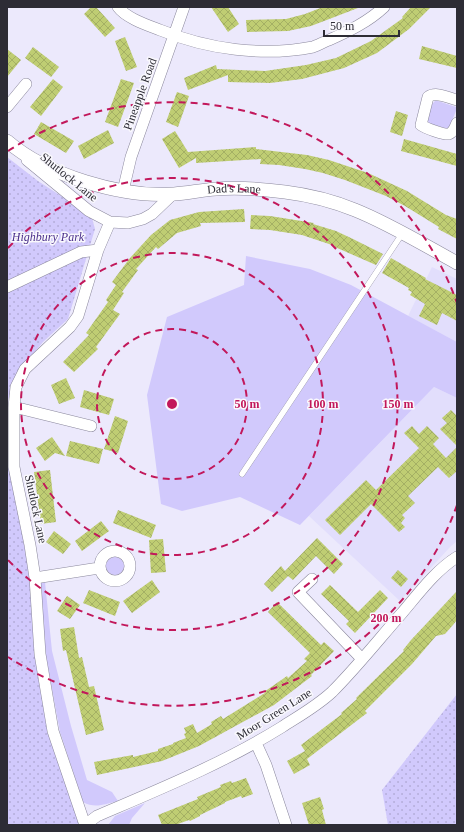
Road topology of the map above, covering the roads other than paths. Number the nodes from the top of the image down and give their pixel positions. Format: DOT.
graph roads {
  1 [pos="118,7"];
  2 [pos="184,7"];
  3 [pos="384,7"];
  4 [pos="175,36"];
  5 [pos="26,84"];
  6 [pos="457,100"];
  7 [pos="7,107"];
  8 [pos="457,123"];
  9 [pos="11,144"];
  10 [pos="123,191"];
  11 [pos="173,194"];
  12 [pos="110,222"];
  13 [pos="402,233"];
  14 [pos="98,250"];
  15 [pos="457,263"];
  16 [pos="7,287"];
  17 [pos="14,407"];
  18 [pos="91,426"];
  19 [pos="242,474"];
  20 [pos="457,557"];
  21 [pos="99,568"];
  22 [pos="35,578"];
  23 [pos="312,579"];
  24 [pos="362,659"];
  25 [pos="256,743"];
  26 [pos="85,825"];
  27 [pos="286,825"];
  1 -- 4 [label="street"];
  2 -- 4 [label="street, Pineapple Road"];
  3 -- 4 [label="street"];
  4 -- 10 [label="street, Pineapple Road"];
  5 -- 7 [label="street"];
  6 -- 8 [label="street"];
  9 -- 10 [label="street, Dad's Lane"];
  9 -- 12 [label="street, Shutlock Lane"];
  10 -- 11 [label="street, Dad's Lane"];
  11 -- 12 [label="street, Shutlock Lane"];
  11 -- 13 [label="street, Dad's Lane"];
  12 -- 14 [label="street, Shutlock Lane"];
  13 -- 15 [label="street, Dad's Lane"];
  13 -- 19 [label="lane"];
  14 -- 16 [label="street"];
  14 -- 17 [label="street, Shutlock Lane"];
  17 -- 18 [label="street"];
  17 -- 22 [label="street, Shutlock Lane"];
  20 -- 24 [label="street, Moor Green Lane"];
  21 -- 22 [label="street"];
  22 -- 26 [label="street, Shutlock Lane"];
  23 -- 24 [label="street"];
  24 -- 25 [label="street, Moor Green Lane"];
  25 -- 26 [label="street, Moor Green Lane"];
  25 -- 27 [label="street"];
}
